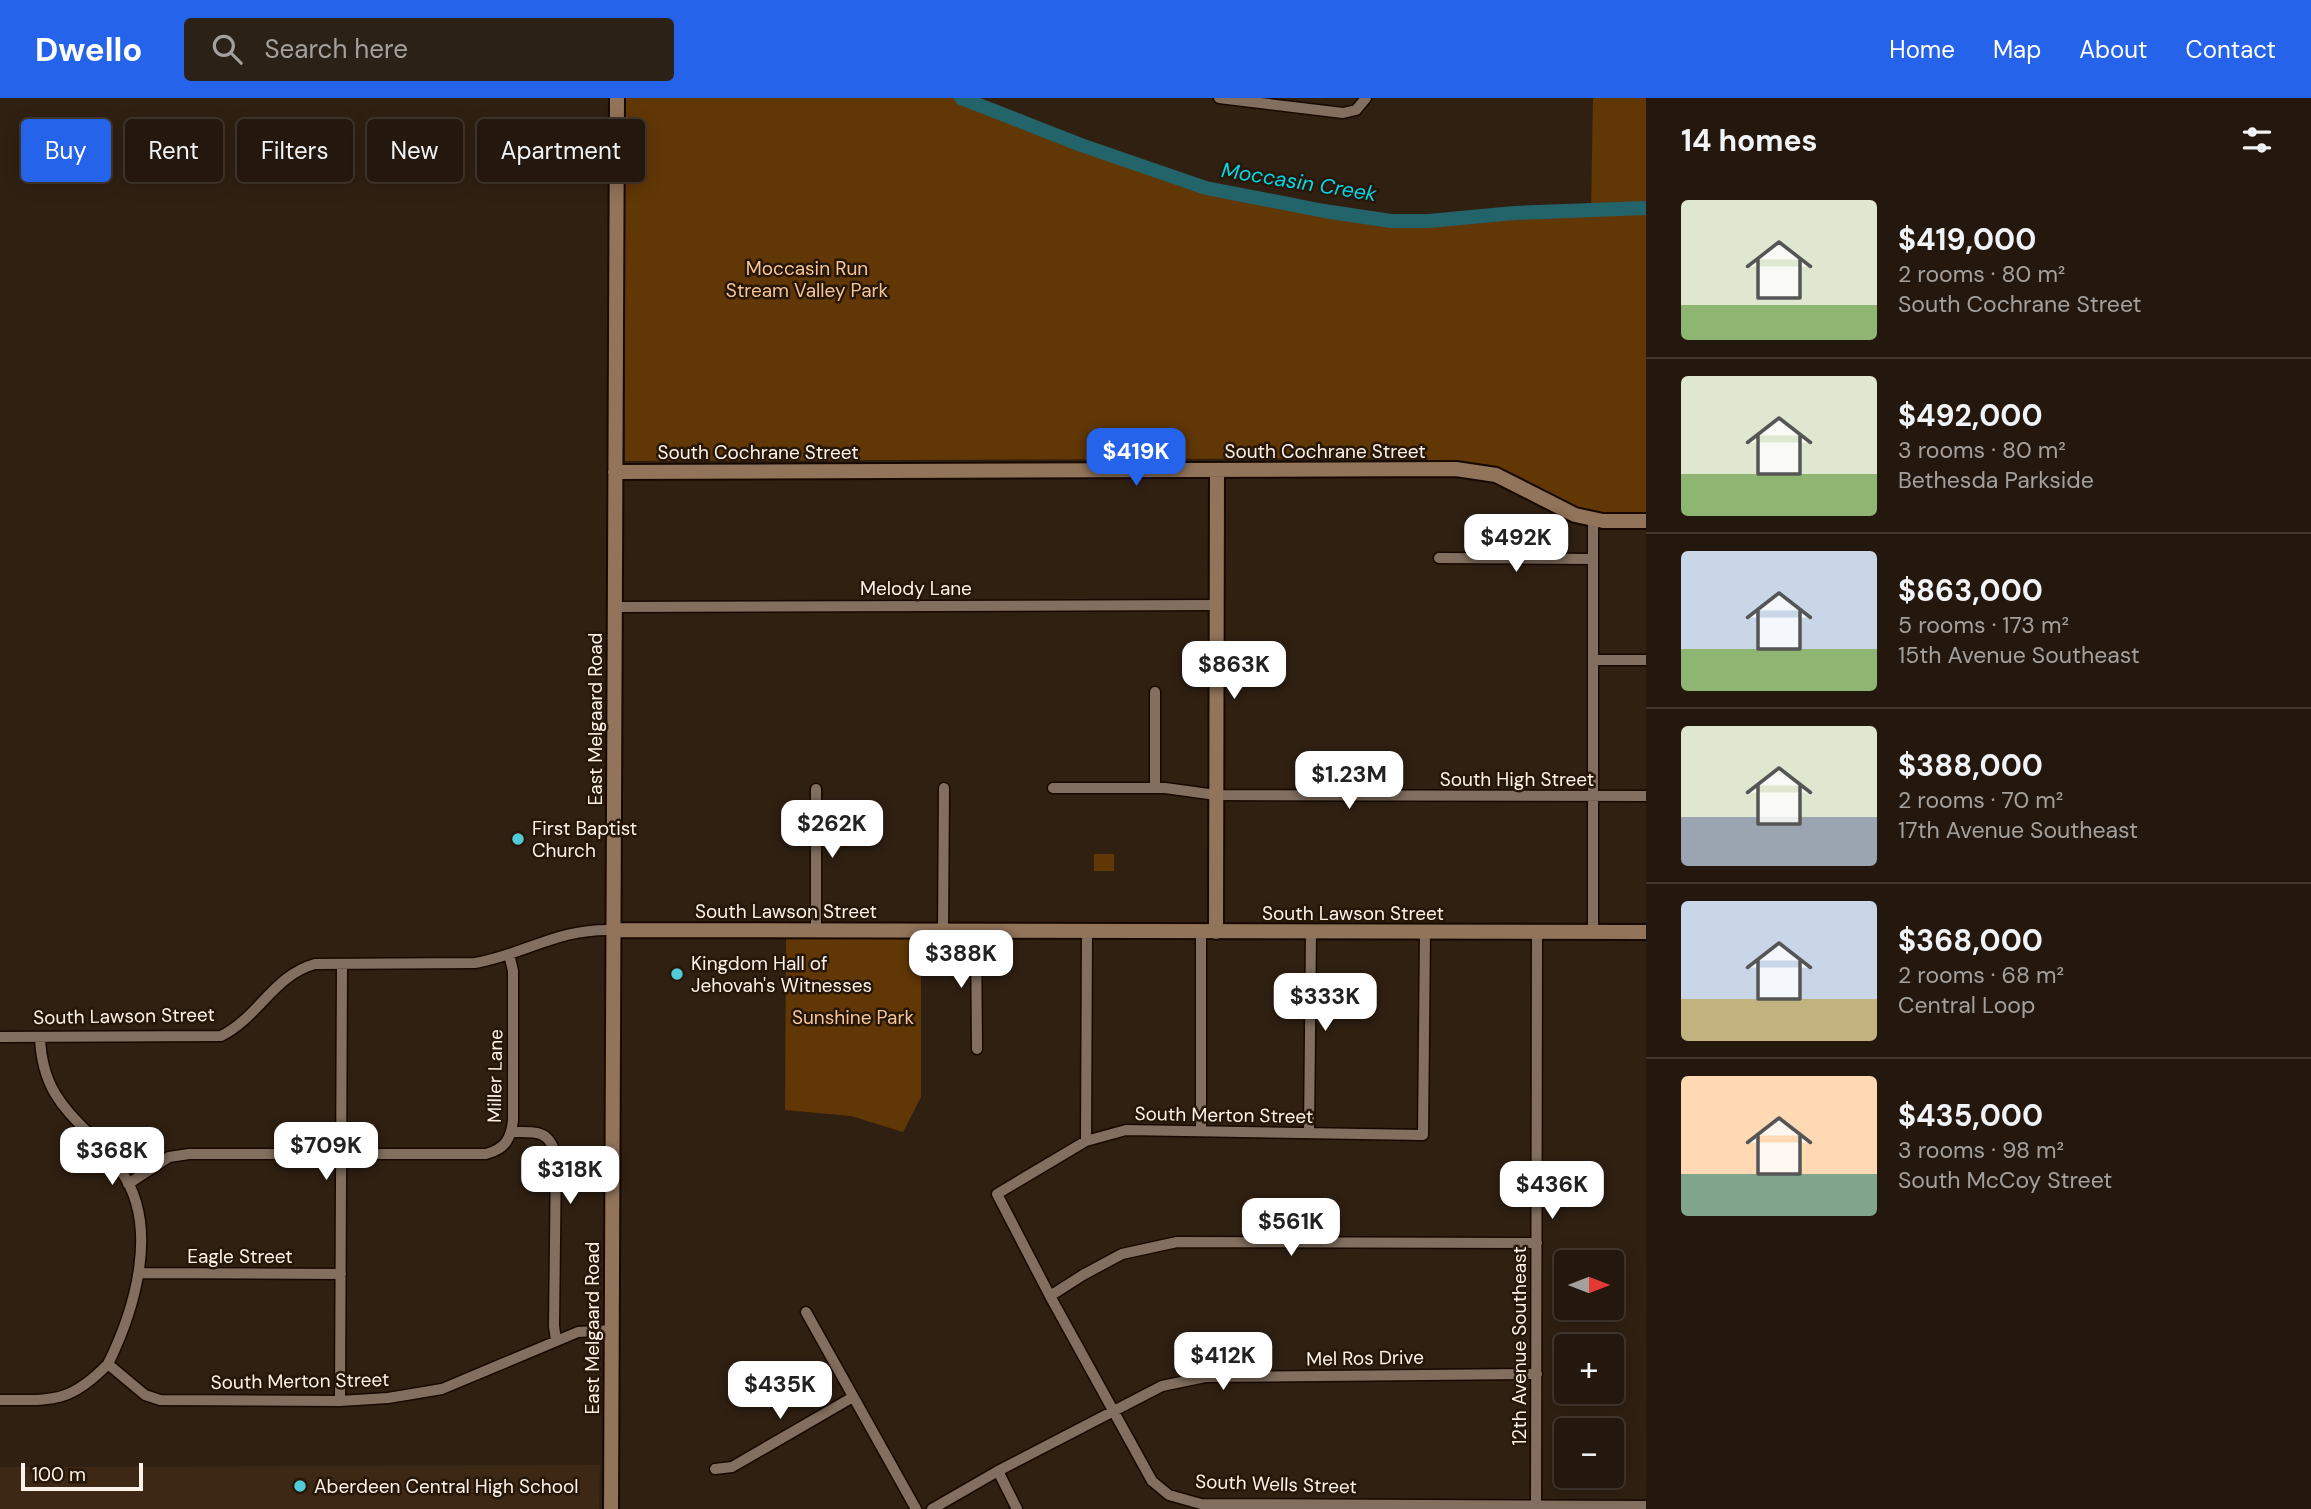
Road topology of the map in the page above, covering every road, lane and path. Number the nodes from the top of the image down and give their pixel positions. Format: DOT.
graph roads {
  1 [pos="617,98"];
  2 [pos="1219,98"];
  3 [pos="1366,98"];
  4 [pos="1217,471"];
  5 [pos="615,472"];
  6 [pos="1593,520"];
  7 [pos="1646,522"];
  8 [pos="1439,558"];
  9 [pos="1593,559"];
  10 [pos="1217,605"];
  11 [pos="615,607"];
  12 [pos="1593,660"];
  13 [pos="1646,660"];
  14 [pos="1155,692"];
  15 [pos="944,788"];
  16 [pos="1054,788"];
  17 [pos="1155,788"];
  18 [pos="816,789"];
  19 [pos="1216,795"];
  20 [pos="1593,796"];
  21 [pos="1646,796"];
  22 [pos="613,930"];
  23 [pos="816,931"];
  24 [pos="943,931"];
  25 [pos="976,931"];
  26 [pos="1087,931"];
  27 [pos="1208,932"];
  28 [pos="1311,932"];
  29 [pos="1537,932"];
  30 [pos="1593,932"];
  31 [pos="1646,932"];
  32 [pos="1425,933"];
  33 [pos="509,954"];
  34 [pos="342,964"];
  35 [pos="0,1037"];
  36 [pos="40,1038"];
  37 [pos="977,1049"];
  38 [pos="1201,1130"];
  39 [pos="512,1132"];
  40 [pos="1309,1133"];
  41 [pos="1086,1141"];
  42 [pos="341,1154"];
  43 [pos="128,1184"];
  44 [pos="997,1194"];
  45 [pos="1536,1243"];
  46 [pos="139,1273"];
  47 [pos="341,1274"];
  48 [pos="1050,1296"];
  49 [pos="806,1312"];
  50 [pos="612,1330"];
  51 [pos="556,1340"];
  52 [pos="108,1364"];
  53 [pos="1536,1374"];
  54 [pos="853,1396"];
  55 [pos="0,1400"];
  56 [pos="340,1401"];
  57 [pos="1113,1412"];
  58 [pos="715,1469"];
  59 [pos="998,1471"];
  60 [pos="1201,1506"];
  61 [pos="1646,1506"];
  62 [pos="1311,1507"];
  63 [pos="1424,1507"];
  64 [pos="1536,1507"];
  65 [pos="611,1509"];
  66 [pos="916,1509"];
  67 [pos="932,1509"];
  68 [pos="1017,1509"];
  1 -- 5 [label="street, East Melgaard Road"];
  2 -- 3 [label="street"];
  4 -- 5 [label="street, South Cochrane Street"];
  4 -- 6 [label="street, South Cochrane Street"];
  4 -- 10 [label="street"];
  5 -- 11 [label="street, East Melgaard Road"];
  6 -- 7 [label="street, South Cochrane Street"];
  6 -- 9 [label="street"];
  8 -- 9 [label="street"];
  9 -- 12 [label="street"];
  10 -- 11 [label="street, Melody Lane"];
  10 -- 19 [label="street"];
  11 -- 22 [label="street, East Melgaard Road"];
  12 -- 13 [label="street"];
  12 -- 20 [label="street"];
  14 -- 17 [label="street"];
  15 -- 24 [label="street"];
  16 -- 17 [label="street, South High Street"];
  17 -- 19 [label="street, South High Street"];
  18 -- 23 [label="street"];
  19 -- 20 [label="street, South High Street"];
  19 -- 27 [label="street"];
  20 -- 21 [label="street, South High Street"];
  20 -- 30 [label="street"];
  22 -- 23 [label="street, South Lawson Street"];
  22 -- 33 [label="street, South Lawson Street"];
  22 -- 50 [label="street, East Melgaard Road"];
  23 -- 24 [label="street, South Lawson Street"];
  24 -- 25 [label="street, South Lawson Street"];
  25 -- 26 [label="street, South Lawson Street"];
  25 -- 37 [label="street"];
  26 -- 27 [label="street, South Lawson Street"];
  26 -- 41 [label="street"];
  27 -- 28 [label="street, South Lawson Street"];
  27 -- 38 [label="street"];
  28 -- 32 [label="street, South Lawson Street"];
  28 -- 40 [label="street"];
  29 -- 30 [label="street, South Lawson Street"];
  29 -- 32 [label="street, South Lawson Street"];
  29 -- 45 [label="street, 12th Avenue Southeast"];
  30 -- 31 [label="street, South Lawson Street"];
  32 -- 40 [label="street, South Merton Street"];
  33 -- 34 [label="street, South Lawson Street"];
  33 -- 39 [label="street, Miller Lane"];
  34 -- 36 [label="street, South Lawson Street"];
  34 -- 42 [label="street"];
  35 -- 36 [label="street, South Lawson Street"];
  36 -- 43 [label="street"];
  38 -- 40 [label="street, South Merton Street"];
  38 -- 41 [label="street, South Merton Street"];
  39 -- 42 [label="street, Miller Lane"];
  39 -- 51 [label="street"];
  41 -- 44 [label="street, South Merton Street"];
  42 -- 43 [label="street, Miller Lane"];
  42 -- 47 [label="street"];
  43 -- 46 [label="street"];
  44 -- 48 [label="street, South Wells Street"];
  45 -- 48 [label="street"];
  45 -- 53 [label="street, 12th Avenue Southeast"];
  46 -- 47 [label="street, Eagle Street"];
  46 -- 52 [label="street"];
  47 -- 56 [label="street"];
  48 -- 57 [label="street, South Wells Street"];
  49 -- 54 [label="street"];
  50 -- 51 [label="street, South Merton Street"];
  50 -- 65 [label="street, East Melgaard Road"];
  51 -- 56 [label="street, South Merton Street"];
  52 -- 55 [label="street"];
  52 -- 56 [label="street, South Merton Street"];
  53 -- 57 [label="street, Mel Ros Drive"];
  53 -- 64 [label="street, 12th Avenue Southeast"];
  54 -- 58 [label="street"];
  54 -- 66 [label="street"];
  57 -- 59 [label="street, Mel Ros Drive"];
  57 -- 60 [label="street, South Wells Street"];
  59 -- 67 [label="street, Mel Ros Drive"];
  59 -- 68 [label="street"];
  60 -- 62 [label="street, South Wells Street"];
  61 -- 64 [label="street, South Wells Street"];
  62 -- 63 [label="street, South Wells Street"];
  63 -- 64 [label="street, South Wells Street"];
}
